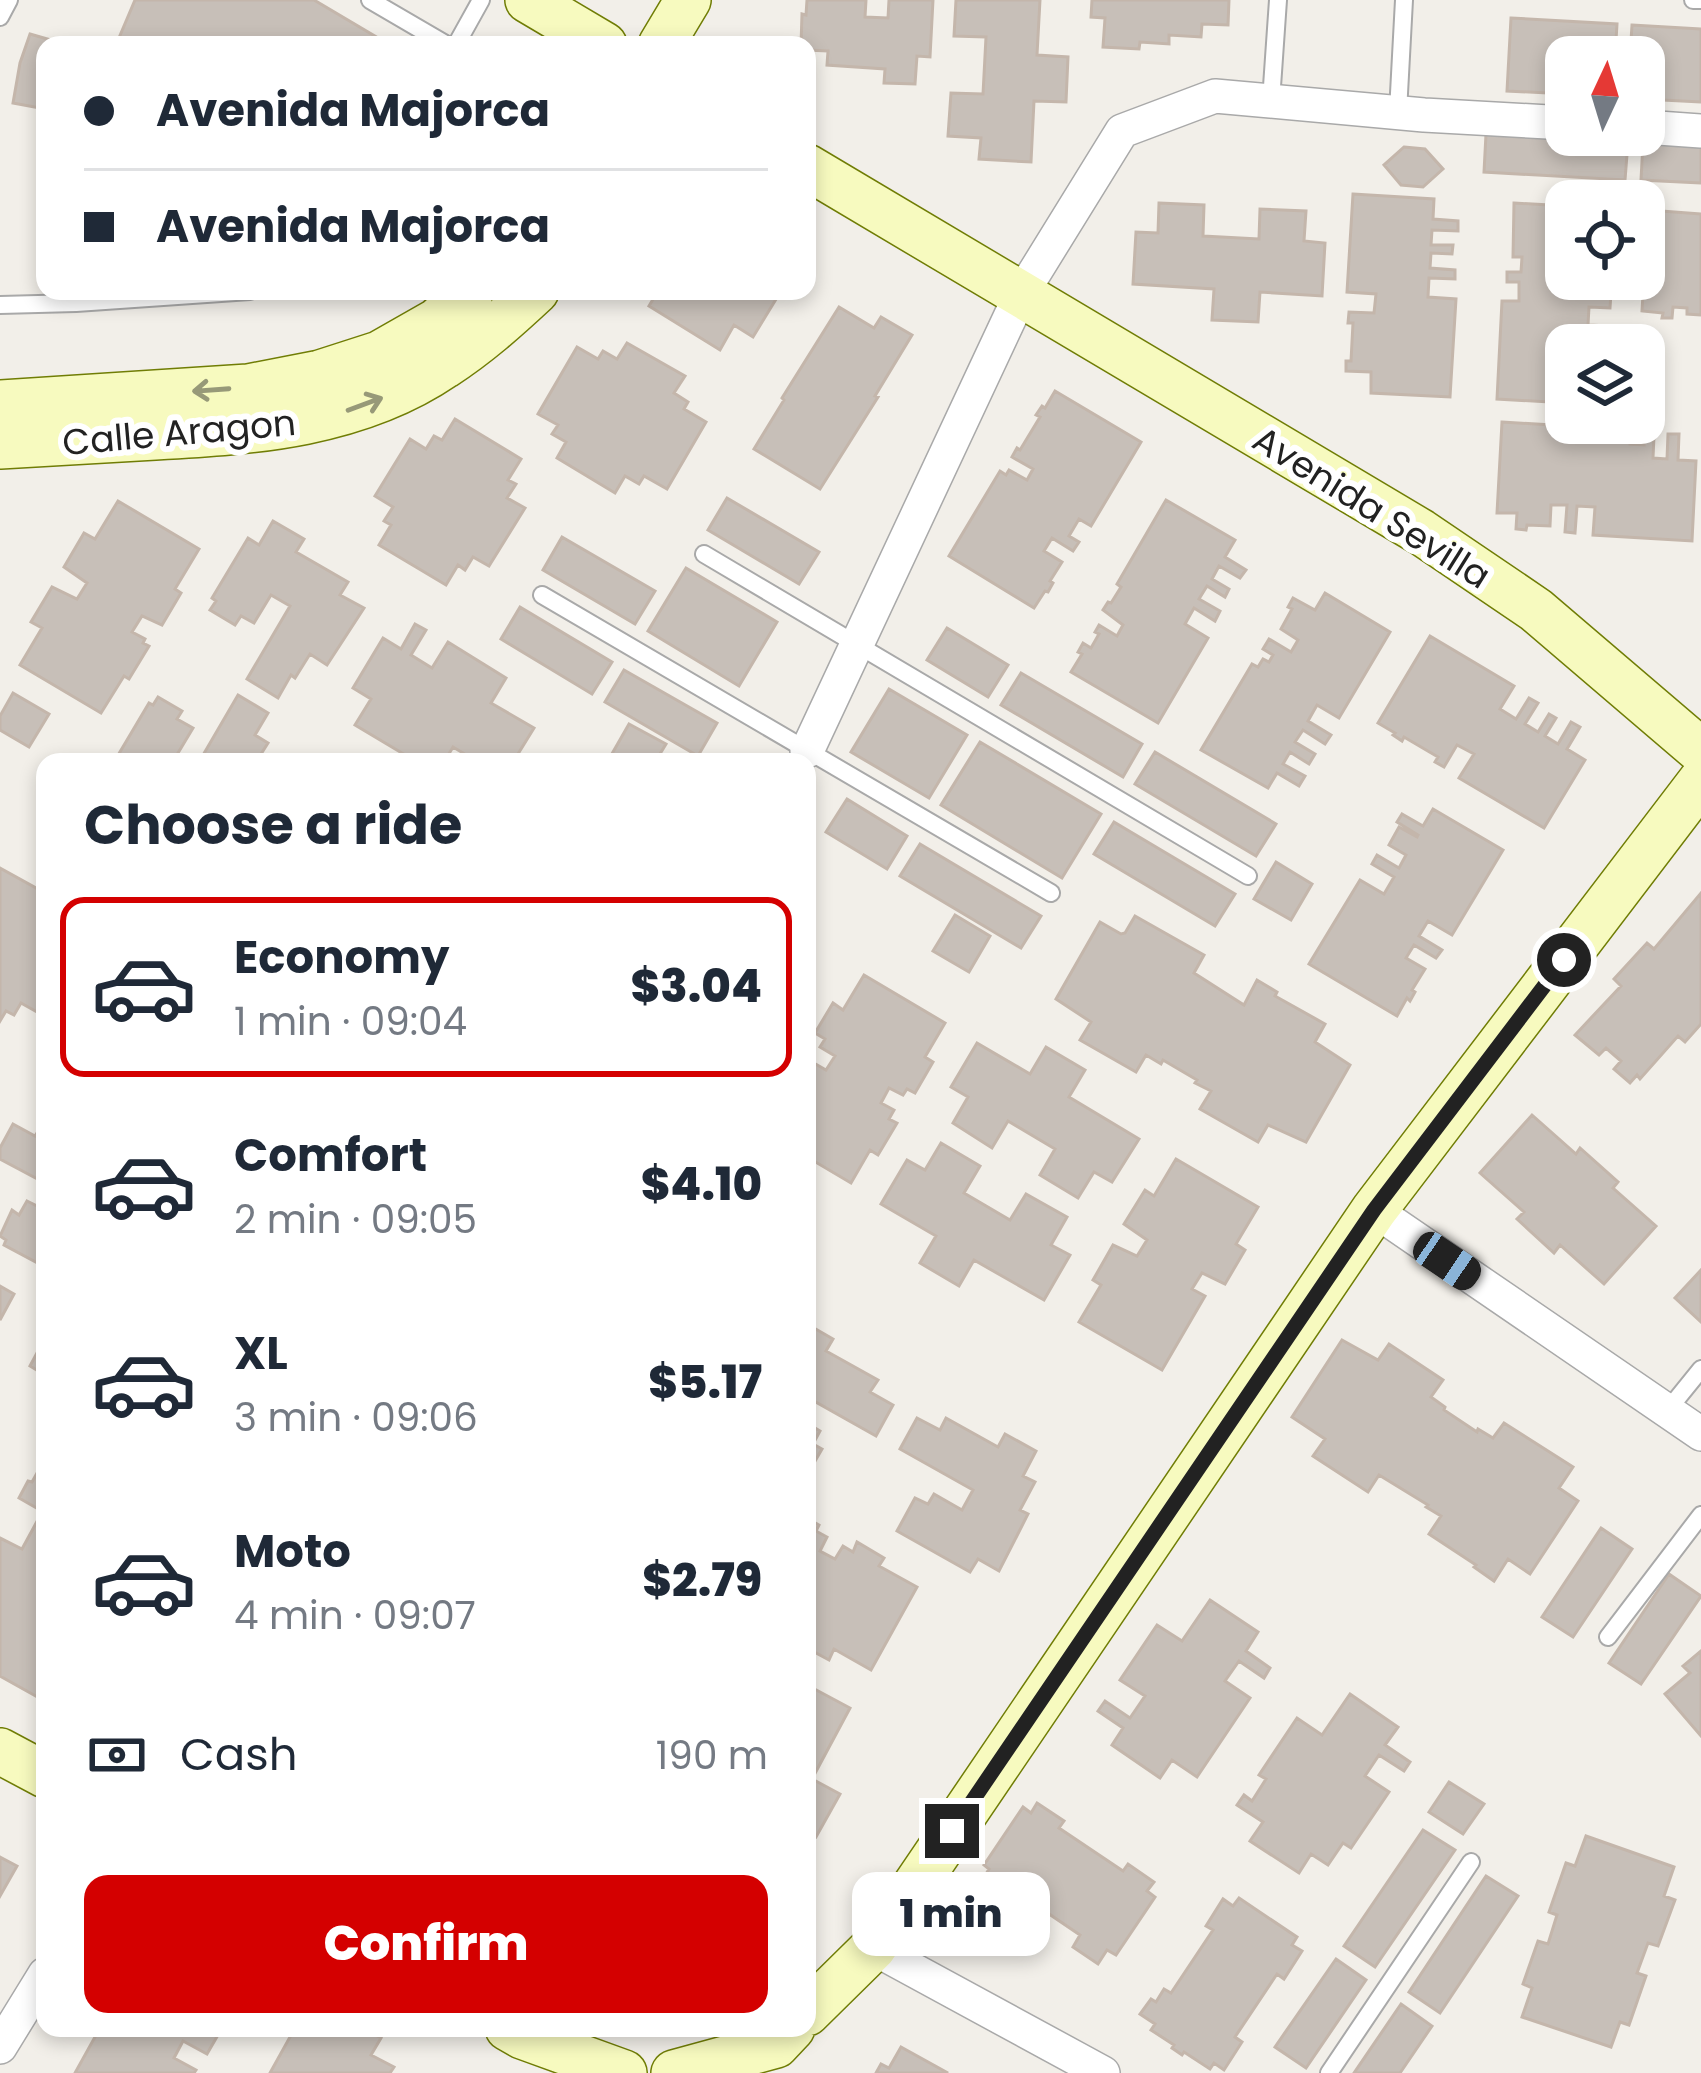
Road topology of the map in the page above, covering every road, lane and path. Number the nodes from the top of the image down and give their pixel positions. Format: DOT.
graph roads {
  1 [pos="9,0"];
  2 [pos="370,0"];
  3 [pos="481,0"];
  4 [pos="528,0"];
  5 [pos="688,0"];
  6 [pos="1278,0"];
  7 [pos="1404,0"];
  8 [pos="0,17"];
  9 [pos="436,36"];
  10 [pos="458,36"];
  11 [pos="589,36"];
  12 [pos="666,36"];
  13 [pos="1271,101"];
  14 [pos="1398,112"];
  15 [pos="1545,122"];
  16 [pos="1665,128"];
  17 [pos="1701,130"];
  18 [pos="816,172"];
  19 [pos="1020,296"];
  20 [pos="120,300"];
  21 [pos="461,300"];
  22 [pos="526,300"];
  23 [pos="0,304"];
  24 [pos="0,403"];
  25 [pos="0,446"];
  26 [pos="704,554"];
  27 [pos="542,595"];
  28 [pos="856,643"];
  29 [pos="807,751"];
  30 [pos="1701,751"];
  31 [pos="810,753"];
  32 [pos="816,756"];
  33 [pos="1701,781"];
  34 [pos="1248,876"];
  35 [pos="1051,892"];
  36 [pos="1374,1210"];
  37 [pos="1701,1369"];
  38 [pos="1667,1412"];
  39 [pos="1701,1434"];
  40 [pos="1701,1515"];
  41 [pos="1608,1636"];
  42 [pos="0,1751"];
  43 [pos="36,1770"];
  44 [pos="1471,1862"];
  45 [pos="873,1948"];
  46 [pos="36,1989"];
  47 [pos="816,2004"];
  48 [pos="525,2037"];
  49 [pos="783,2037"];
  50 [pos="0,2047"];
  51 [pos="624,2073"];
  52 [pos="674,2073"];
  53 [pos="1103,2073"];
  54 [pos="1330,2073"];
  1 -- 8 [label="lane"];
  2 -- 9 [label="lane"];
  3 -- 10 [label="lane"];
  4 -- 11 [label="street"];
  5 -- 12 [label="street"];
  6 -- 13 [label="lane"];
  7 -- 14 [label="lane"];
  13 -- 14 [label="street"];
  13 -- 19 [label="street"];
  14 -- 15 [label="street"];
  16 -- 17 [label="street"];
  18 -- 19 [label="street, Avenida Sevilla"];
  19 -- 28 [label="street"];
  19 -- 30 [label="street, Avenida Sevilla"];
  20 -- 23 [label="lane"];
  21 -- 24 [label="street, Calle Aragon, one-way"];
  25 -- 22 [label="street, Calle Aragon, one-way"];
  26 -- 28 [label="lane"];
  27 -- 29 [label="lane"];
  28 -- 29 [label="street"];
  28 -- 34 [label="lane"];
  29 -- 31 [label="lane"];
  32 -- 35 [label="lane"];
  33 -- 36 [label="street"];
  36 -- 38 [label="street"];
  36 -- 45 [label="street"];
  37 -- 38 [label="lane"];
  38 -- 39 [label="street"];
  40 -- 41 [label="lane"];
  42 -- 43 [label="street"];
  44 -- 54 [label="lane"];
  45 -- 47 [label="street"];
  45 -- 53 [label="street"];
  46 -- 50 [label="street"];
  48 -- 51 [label="street"];
  49 -- 52 [label="street"];
}
